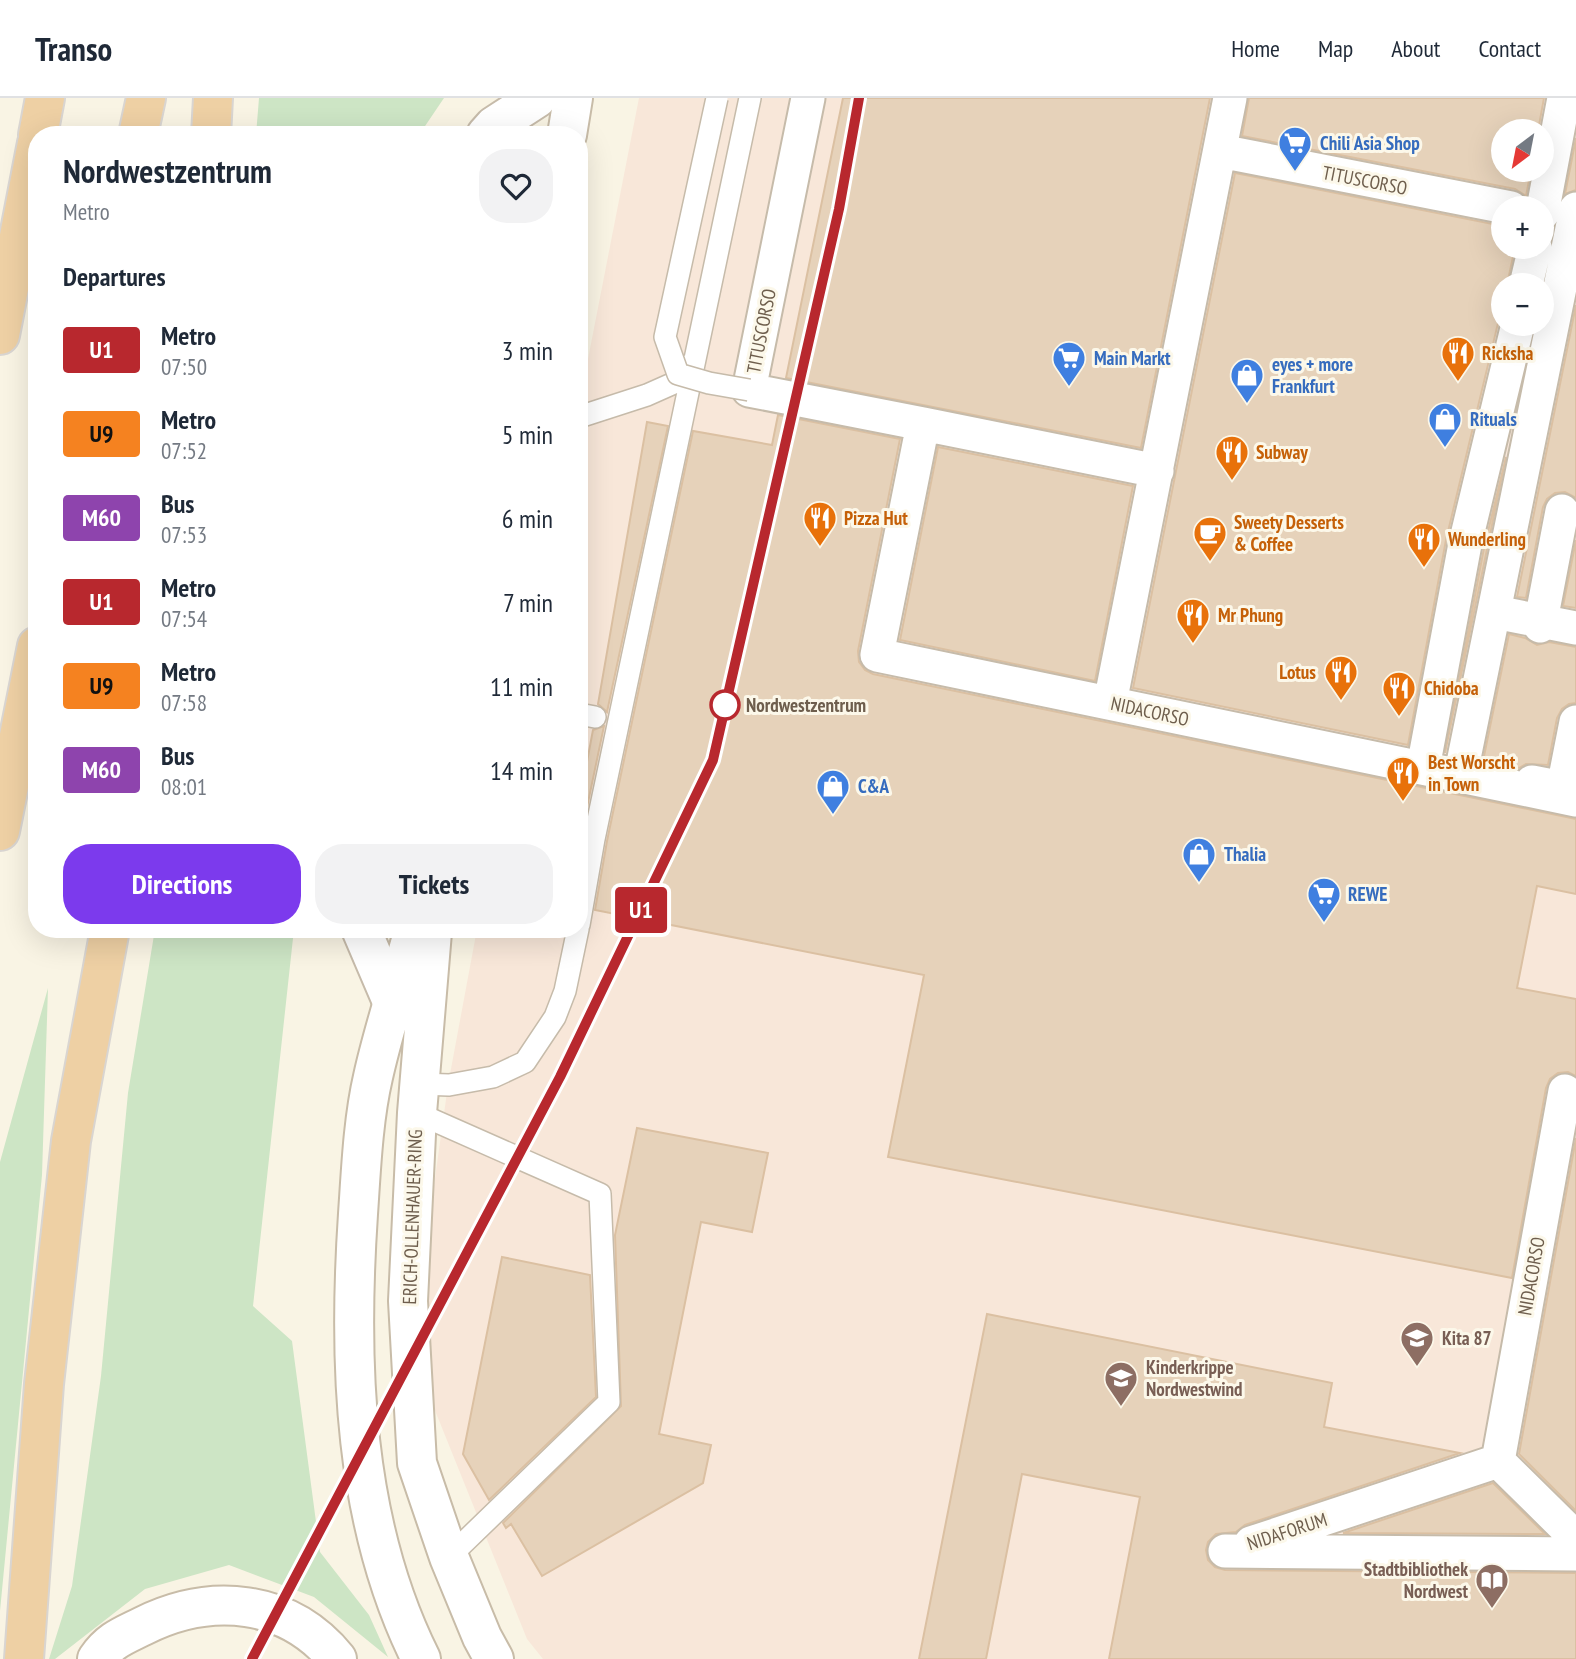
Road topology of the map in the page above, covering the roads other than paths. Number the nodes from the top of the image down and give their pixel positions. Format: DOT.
graph roads {
  1 [pos="45,98"];
  2 [pos="146,98"];
  3 [pos="213,98"];
  4 [pos="537,98"];
  5 [pos="573,98"];
  6 [pos="717,98"];
  7 [pos="750,98"];
  8 [pos="757,98"];
  9 [pos="808,98"];
  10 [pos="1228,98"];
  11 [pos="1564,98"];
  12 [pos="40,126"];
  13 [pos="140,126"];
  14 [pos="211,126"];
  15 [pos="493,126"];
  16 [pos="568,126"];
  17 [pos="1220,151"];
  18 [pos="28,190"];
  19 [pos="1545,196"];
  20 [pos="1491,204"];
  21 [pos="1576,209"];
  22 [pos="0,335"];
  23 [pos="1515,336"];
  24 [pos="1563,345"];
  25 [pos="749,390"];
  26 [pos="588,414"];
  27 [pos="923,424"];
  28 [pos="1157,471"];
  29 [pos="1562,511"];
  30 [pos="1465,544"];
  31 [pos="1564,566"];
  32 [pos="1495,611"];
  33 [pos="1540,626"];
  34 [pos="1576,628"];
  35 [pos="28,691"];
  36 [pos="1104,699"];
  37 [pos="1576,722"];
  38 [pos="1423,768"];
  39 [pos="1462,768"];
  40 [pos="1576,800"];
  41 [pos="0,831"];
  42 [pos="588,874"];
  43 [pos="108,938"];
  44 [pos="365,938"];
  45 [pos="412,938"];
  46 [pos="431,938"];
  47 [pos="577,938"];
  48 [pos="394,1006"];
  49 [pos="1565,1091"];
  50 [pos="418,1099"];
  51 [pos="1498,1461"];
  52 [pos="1576,1538"];
  53 [pos="1576,1554"];
  54 [pos="449,1557"];
  55 [pos="24,1659"];
  56 [pos="97,1659"];
  57 [pos="337,1659"];
  58 [pos="421,1659"];
  59 [pos="494,1659"];
  1 -- 12 [label="highway"];
  2 -- 13 [label="highway"];
  3 -- 14 [label="highway"];
  4 -- 15 [label="main road"];
  5 -- 16 [label="main road"];
  6 -- 25 [label="lane, bridge"];
  7 -- 42 [label="lane"];
  8 -- 26 [label="lane"];
  9 -- 25 [label="street, TITUSCORSO"];
  10 -- 17 [label="street"];
  10 -- 36 [label="street"];
  11 -- 19 [label="street"];
  17 -- 20 [label="street, TITUSCORSO"];
  17 -- 28 [label="street"];
  18 -- 22 [label="highway"];
  21 -- 24 [label="street"];
  23 -- 30 [label="street"];
  24 -- 32 [label="street"];
  25 -- 27 [label="street, TITUSCORSO"];
  27 -- 28 [label="street, TITUSCORSO"];
  27 -- 36 [label="street, NIDACORSO"];
  28 -- 36 [label="street"];
  29 -- 31 [label="street"];
  30 -- 31 [label="street"];
  30 -- 38 [label="street"];
  31 -- 33 [label="street"];
  32 -- 34 [label="street"];
  32 -- 39 [label="street"];
  35 -- 41 [label="highway"];
  36 -- 38 [label="street, NIDACORSO"];
  36 -- 39 [label="street, NIDACORSO"];
  37 -- 39 [label="street, NIDACORSO"];
  38 -- 40 [label="street, NIDACORSO"];
  43 -- 55 [label="highway"];
  44 -- 48 [label="main road"];
  45 -- 48 [label="main road"];
  46 -- 50 [label="main road, ERICH-OLLENHAUER-RING"];
  47 -- 50 [label="lane"];
  48 -- 58 [label="main road"];
  49 -- 51 [label="street, NIDACORSO"];
  50 -- 54 [label="main road, ERICH-OLLENHAUER-RING"];
  50 -- 54 [label="lane"];
  51 -- 52 [label="street"];
  51 -- 53 [label="street, NIDAFORUM"];
  54 -- 59 [label="main road, ERICH-OLLENHAUER-RING"];
  56 -- 57 [label="main road"];
}
